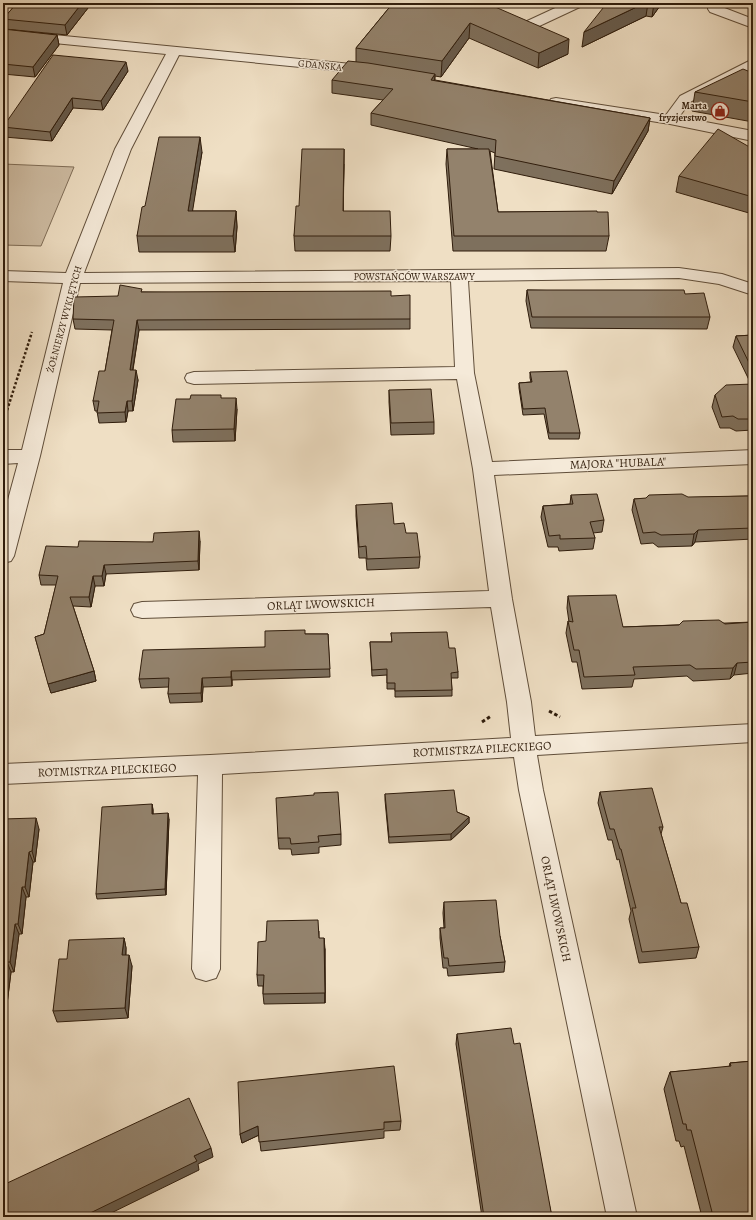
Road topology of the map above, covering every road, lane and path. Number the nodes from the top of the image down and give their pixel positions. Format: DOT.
graph roads {
  1 [pos="577,3"];
  2 [pos="715,3"];
  3 [pos="753,24"];
  4 [pos="530,25"];
  5 [pos="3,34"];
  6 [pos="175,50"];
  7 [pos="753,63"];
  8 [pos="383,72"];
  9 [pos="540,99"];
  10 [pos="670,120"];
  11 [pos="753,136"];
  12 [pos="3,276"];
  13 [pos="459,276"];
  14 [pos="73,278"];
  15 [pos="753,290"];
  16 [pos="32,330"];
  17 [pos="465,373"];
  18 [pos="194,378"];
  19 [pos="3,423"];
  20 [pos="30,456"];
  21 [pos="3,457"];
  22 [pos="753,457"];
  23 [pos="483,469"];
  24 [pos="3,556"];
  25 [pos="501,599"];
  26 [pos="142,610"];
  27 [pos="753,733"];
  28 [pos="524,747"];
  29 [pos="210,765"];
  30 [pos="3,774"];
  31 [pos="206,969"];
  32 [pos="622,1217"];
  1 -- 4 [label="street"];
  2 -- 3 [label="street"];
  5 -- 6 [label="street, GDAŃSKA"];
  6 -- 8 [label="street, GDAŃSKA"];
  6 -- 14 [label="street, ŻOŁNIERZY WYKLĘTYCH"];
  7 -- 10 [label="street"];
  9 -- 10 [label="street"];
  10 -- 11 [label="street"];
  12 -- 14 [label="street, POWSTAŃCÓW WARSZAWY"];
  13 -- 14 [label="street, POWSTAŃCÓW WARSZAWY"];
  13 -- 15 [label="street, POWSTAŃCÓW WARSZAWY"];
  13 -- 17 [label="street, ORLĄT LWOWSKICH"];
  14 -- 20 [label="street, ŻOŁNIERZY WYKLĘTYCH"];
  16 -- 19 [label="path"];
  17 -- 18 [label="street"];
  17 -- 23 [label="street, ORLĄT LWOWSKICH"];
  20 -- 21 [label="street"];
  20 -- 24 [label="street, ŻOŁNIERZY WYKLĘTYCH"];
  22 -- 23 [label="street, MAJORA \"HUBALA\""];
  23 -- 25 [label="street, ORLĄT LWOWSKICH"];
  25 -- 26 [label="street, ORLĄT LWOWSKICH"];
  25 -- 28 [label="street, ORLĄT LWOWSKICH"];
  27 -- 28 [label="street, ROTMISTRZA PILECKIEGO"];
  28 -- 29 [label="street, ROTMISTRZA PILECKIEGO"];
  28 -- 32 [label="street, ORLĄT LWOWSKICH"];
  29 -- 30 [label="street, ROTMISTRZA PILECKIEGO"];
  29 -- 31 [label="street"];
}
